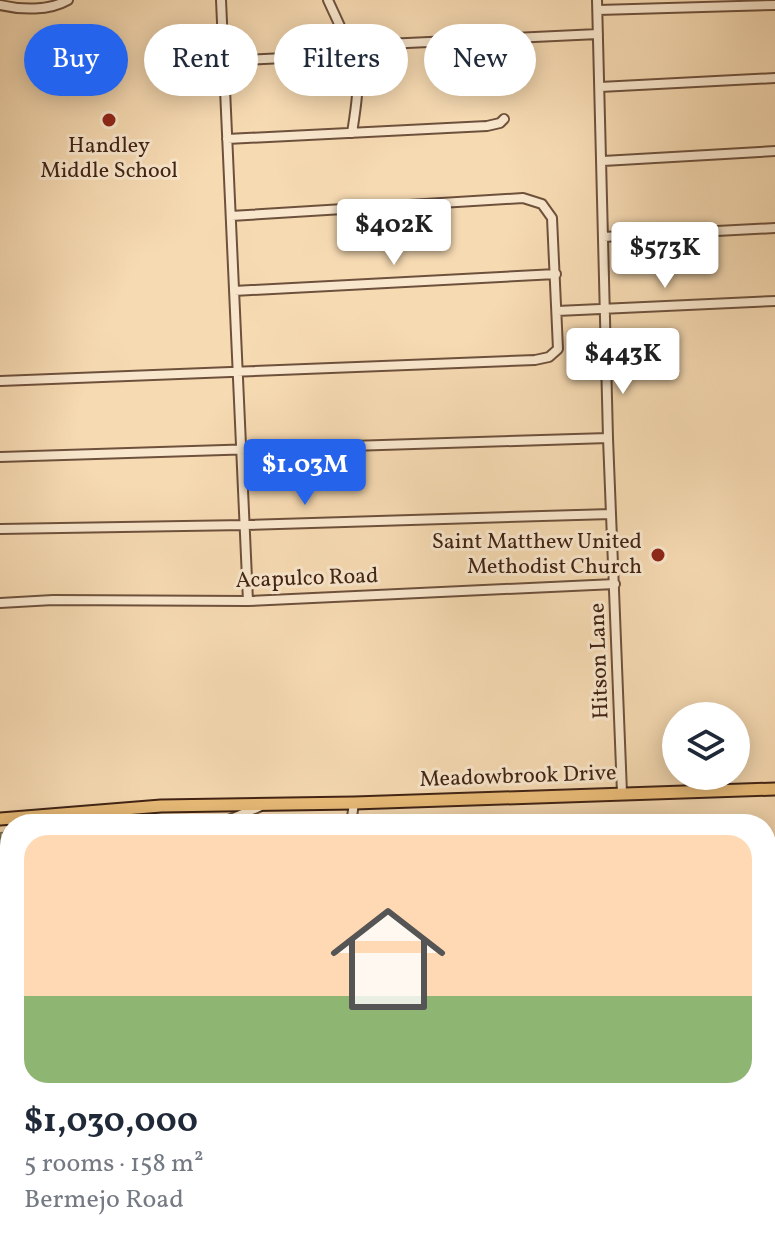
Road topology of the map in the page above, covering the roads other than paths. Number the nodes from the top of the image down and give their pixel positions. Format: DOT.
graph roads {
  1 [pos="68,0"];
  2 [pos="221,0"];
  3 [pos="328,0"];
  4 [pos="597,0"];
  5 [pos="0,5"];
  6 [pos="775,5"];
  7 [pos="598,10"];
  8 [pos="222,24"];
  9 [pos="339,24"];
  10 [pos="598,34"];
  11 [pos="408,43"];
  12 [pos="775,78"];
  13 [pos="600,87"];
  14 [pos="225,96"];
  15 [pos="357,96"];
  16 [pos="504,119"];
  17 [pos="352,133"];
  18 [pos="227,139"];
  19 [pos="775,151"];
  20 [pos="603,161"];
  21 [pos="231,216"];
  22 [pos="775,228"];
  23 [pos="603,237"];
  24 [pos="556,274"];
  25 [pos="234,291"];
  26 [pos="775,301"];
  27 [pos="605,309"];
  28 [pos="557,311"];
  29 [pos="238,372"];
  30 [pos="0,381"];
  31 [pos="608,438"];
  32 [pos="241,451"];
  33 [pos="0,457"];
  34 [pos="611,514"];
  35 [pos="245,525"];
  36 [pos="0,529"];
  37 [pos="615,584"];
  38 [pos="248,601"];
  39 [pos="0,603"];
  40 [pos="775,789"];
  41 [pos="622,793"];
  42 [pos="354,803"];
  43 [pos="263,805"];
  44 [pos="53,814"];
  45 [pos="242,814"];
  46 [pos="352,814"];
  1 -- 5 [label="street"];
  2 -- 8 [label="street"];
  3 -- 9 [label="street"];
  4 -- 7 [label="street, Hitson Lane"];
  6 -- 7 [label="street"];
  7 -- 10 [label="street, Hitson Lane"];
  10 -- 11 [label="street"];
  10 -- 13 [label="street, Hitson Lane"];
  12 -- 13 [label="street"];
  13 -- 20 [label="street, Hitson Lane"];
  14 -- 18 [label="street"];
  15 -- 17 [label="street"];
  16 -- 17 [label="street"];
  17 -- 18 [label="street"];
  18 -- 21 [label="street"];
  19 -- 20 [label="street"];
  20 -- 23 [label="street, Hitson Lane"];
  21 -- 24 [label="street"];
  21 -- 25 [label="street"];
  22 -- 23 [label="street"];
  23 -- 27 [label="street, Hitson Lane"];
  24 -- 25 [label="street"];
  24 -- 28 [label="street"];
  25 -- 29 [label="street"];
  26 -- 27 [label="street"];
  27 -- 28 [label="street"];
  27 -- 31 [label="street, Hitson Lane"];
  28 -- 29 [label="street"];
  29 -- 30 [label="street"];
  29 -- 32 [label="street"];
  31 -- 32 [label="street"];
  31 -- 34 [label="street, Hitson Lane"];
  32 -- 33 [label="street"];
  32 -- 35 [label="street"];
  34 -- 35 [label="street"];
  34 -- 37 [label="street, Hitson Lane"];
  35 -- 36 [label="street"];
  35 -- 38 [label="street"];
  37 -- 38 [label="street, Acapulco Road"];
  37 -- 41 [label="street, Hitson Lane"];
  38 -- 39 [label="street, Acapulco Road"];
  40 -- 41 [label="main road, Meadowbrook Drive"];
  41 -- 42 [label="main road, Meadowbrook Drive"];
  42 -- 43 [label="main road, Meadowbrook Drive"];
  42 -- 46 [label="street"];
  43 -- 44 [label="main road, Meadowbrook Drive"];
  43 -- 45 [label="street"];
}
